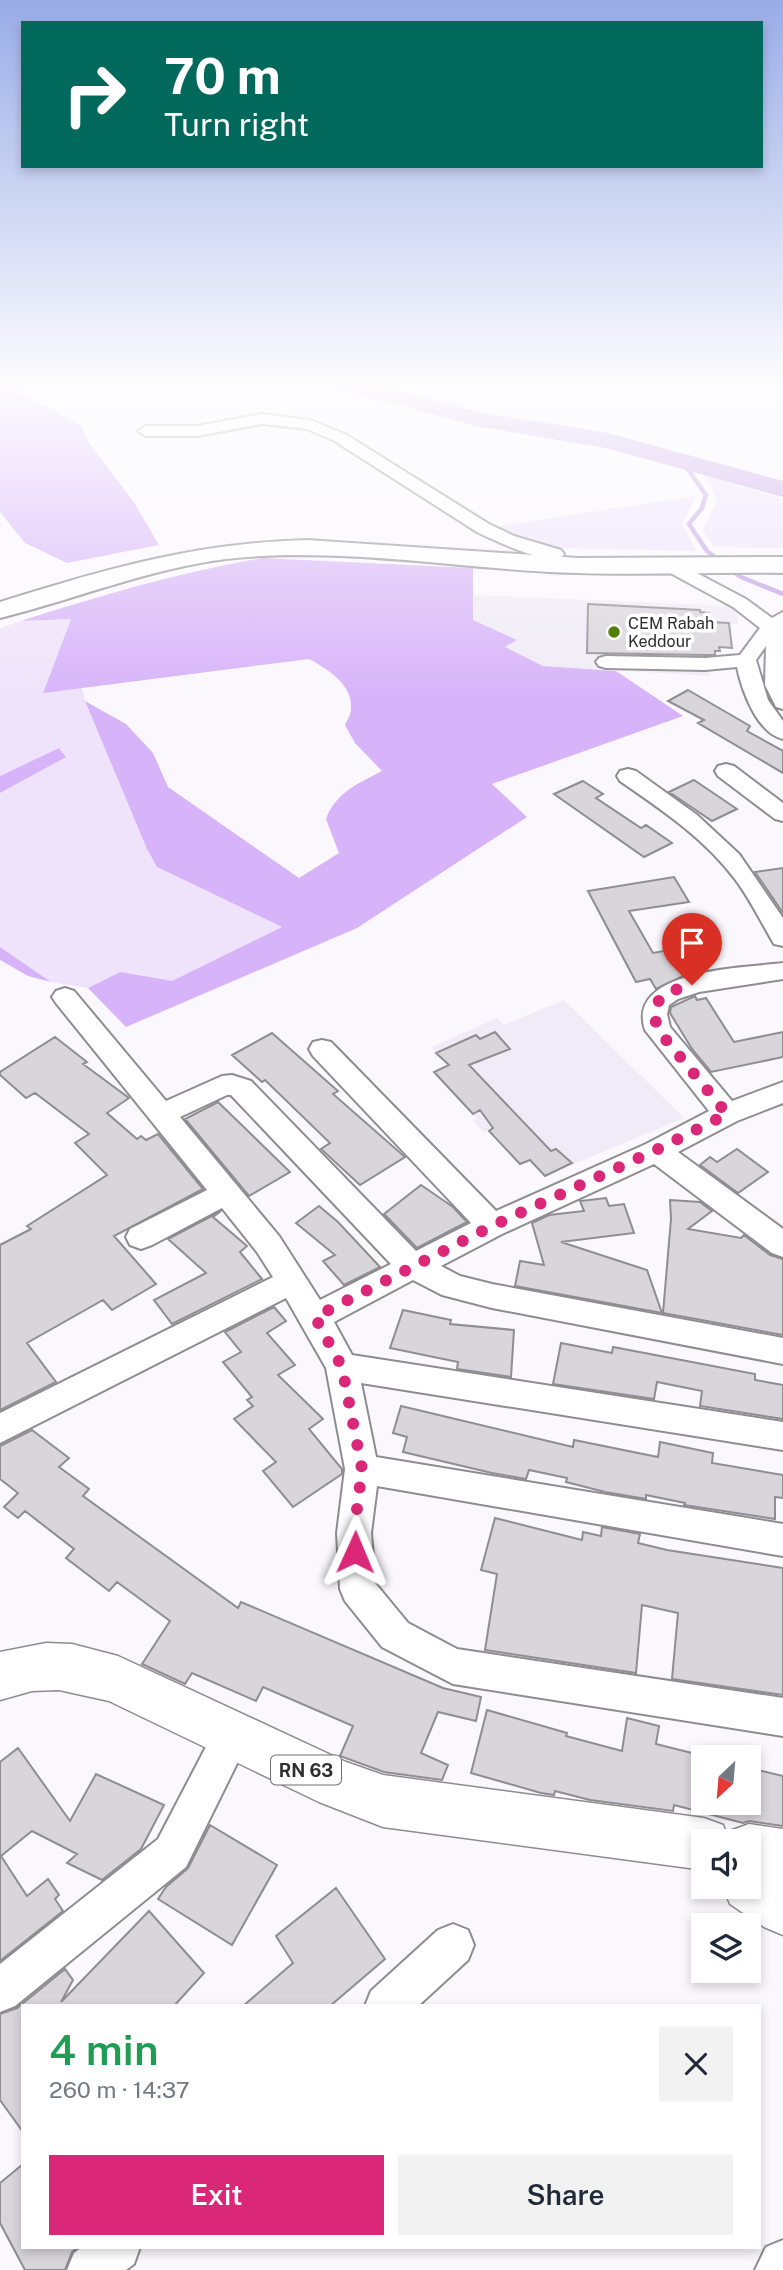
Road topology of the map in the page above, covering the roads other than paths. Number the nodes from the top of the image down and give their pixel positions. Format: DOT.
graph roads {
  1 [pos="418,487"];
  2 [pos="555,554"];
  3 [pos="783,557"];
  4 [pos="753,561"];
  5 [pos="686,563"];
  6 [pos="783,565"];
  7 [pos="0,598"];
  8 [pos="0,610"];
  9 [pos="777,622"];
  10 [pos="746,660"];
  11 [pos="606,662"];
  12 [pos="783,703"];
  13 [pos="783,733"];
  14 [pos="726,771"];
  15 [pos="628,776"];
  16 [pos="783,814"];
  17 [pos="783,938"];
  18 [pos="783,971"];
  19 [pos="65,998"];
  20 [pos="322,1049"];
  21 [pos="783,1092"];
  22 [pos="162,1114"];
  23 [pos="727,1114"];
  24 [pos="656,1150"];
  25 [pos="226,1193"];
  26 [pos="492,1226"];
  27 [pos="141,1237"];
  28 [pos="783,1245"];
  29 [pos="412,1266"];
  30 [pos="292,1281"];
  31 [pos="315,1317"];
  32 [pos="783,1351"];
  33 [pos="342,1367"];
  34 [pos="0,1429"];
  35 [pos="783,1436"];
  36 [pos="362,1469"];
  37 [pos="783,1540"];
  38 [pos="0,1676"];
  39 [pos="783,1717"];
  40 [pos="232,1735"];
  41 [pos="628,1834"];
  42 [pos="691,1842"];
  43 [pos="761,1852"];
  44 [pos="783,1855"];
  45 [pos="691,1858"];
  46 [pos="761,1893"];
  47 [pos="783,1908"];
  48 [pos="453,1945"];
  49 [pos="0,1991"];
  50 [pos="388,2004"];
  51 [pos="115,2249"];
  52 [pos="783,2264"];
  53 [pos="91,2270"];
  54 [pos="779,2270"];
  1 -- 2 [label="street"];
  2 -- 5 [label="highway"];
  2 -- 7 [label="highway"];
  3 -- 4 [label="highway"];
  4 -- 5 [label="highway"];
  4 -- 6 [label="highway"];
  5 -- 8 [label="highway"];
  5 -- 9 [label="street"];
  9 -- 10 [label="street"];
  9 -- 12 [label="street"];
  10 -- 11 [label="street"];
  10 -- 13 [label="street"];
  14 -- 16 [label="street"];
  15 -- 17 [label="street"];
  18 -- 23 [label="street"];
  19 -- 22 [label="street"];
  20 -- 26 [label="street"];
  21 -- 23 [label="street"];
  22 -- 25 [label="street"];
  22 -- 29 [label="street"];
  23 -- 24 [label="street"];
  24 -- 26 [label="street"];
  24 -- 28 [label="street"];
  25 -- 27 [label="street"];
  25 -- 30 [label="street"];
  26 -- 29 [label="street"];
  29 -- 31 [label="street"];
  29 -- 32 [label="street"];
  30 -- 31 [label="street"];
  30 -- 34 [label="street"];
  31 -- 33 [label="street"];
  33 -- 35 [label="street"];
  33 -- 36 [label="street"];
  36 -- 37 [label="street"];
  36 -- 39 [label="street"];
  38 -- 40 [label="main road, RN 63"];
  40 -- 41 [label="main road, RN 63"];
  40 -- 49 [label="street"];
  41 -- 42 [label="main road, RN 63"];
  41 -- 45 [label="main road, RN 63"];
  43 -- 44 [label="main road"];
  46 -- 47 [label="main road"];
  48 -- 50 [label="street"];
  51 -- 53 [label="street"];
  52 -- 54 [label="street"];
}
